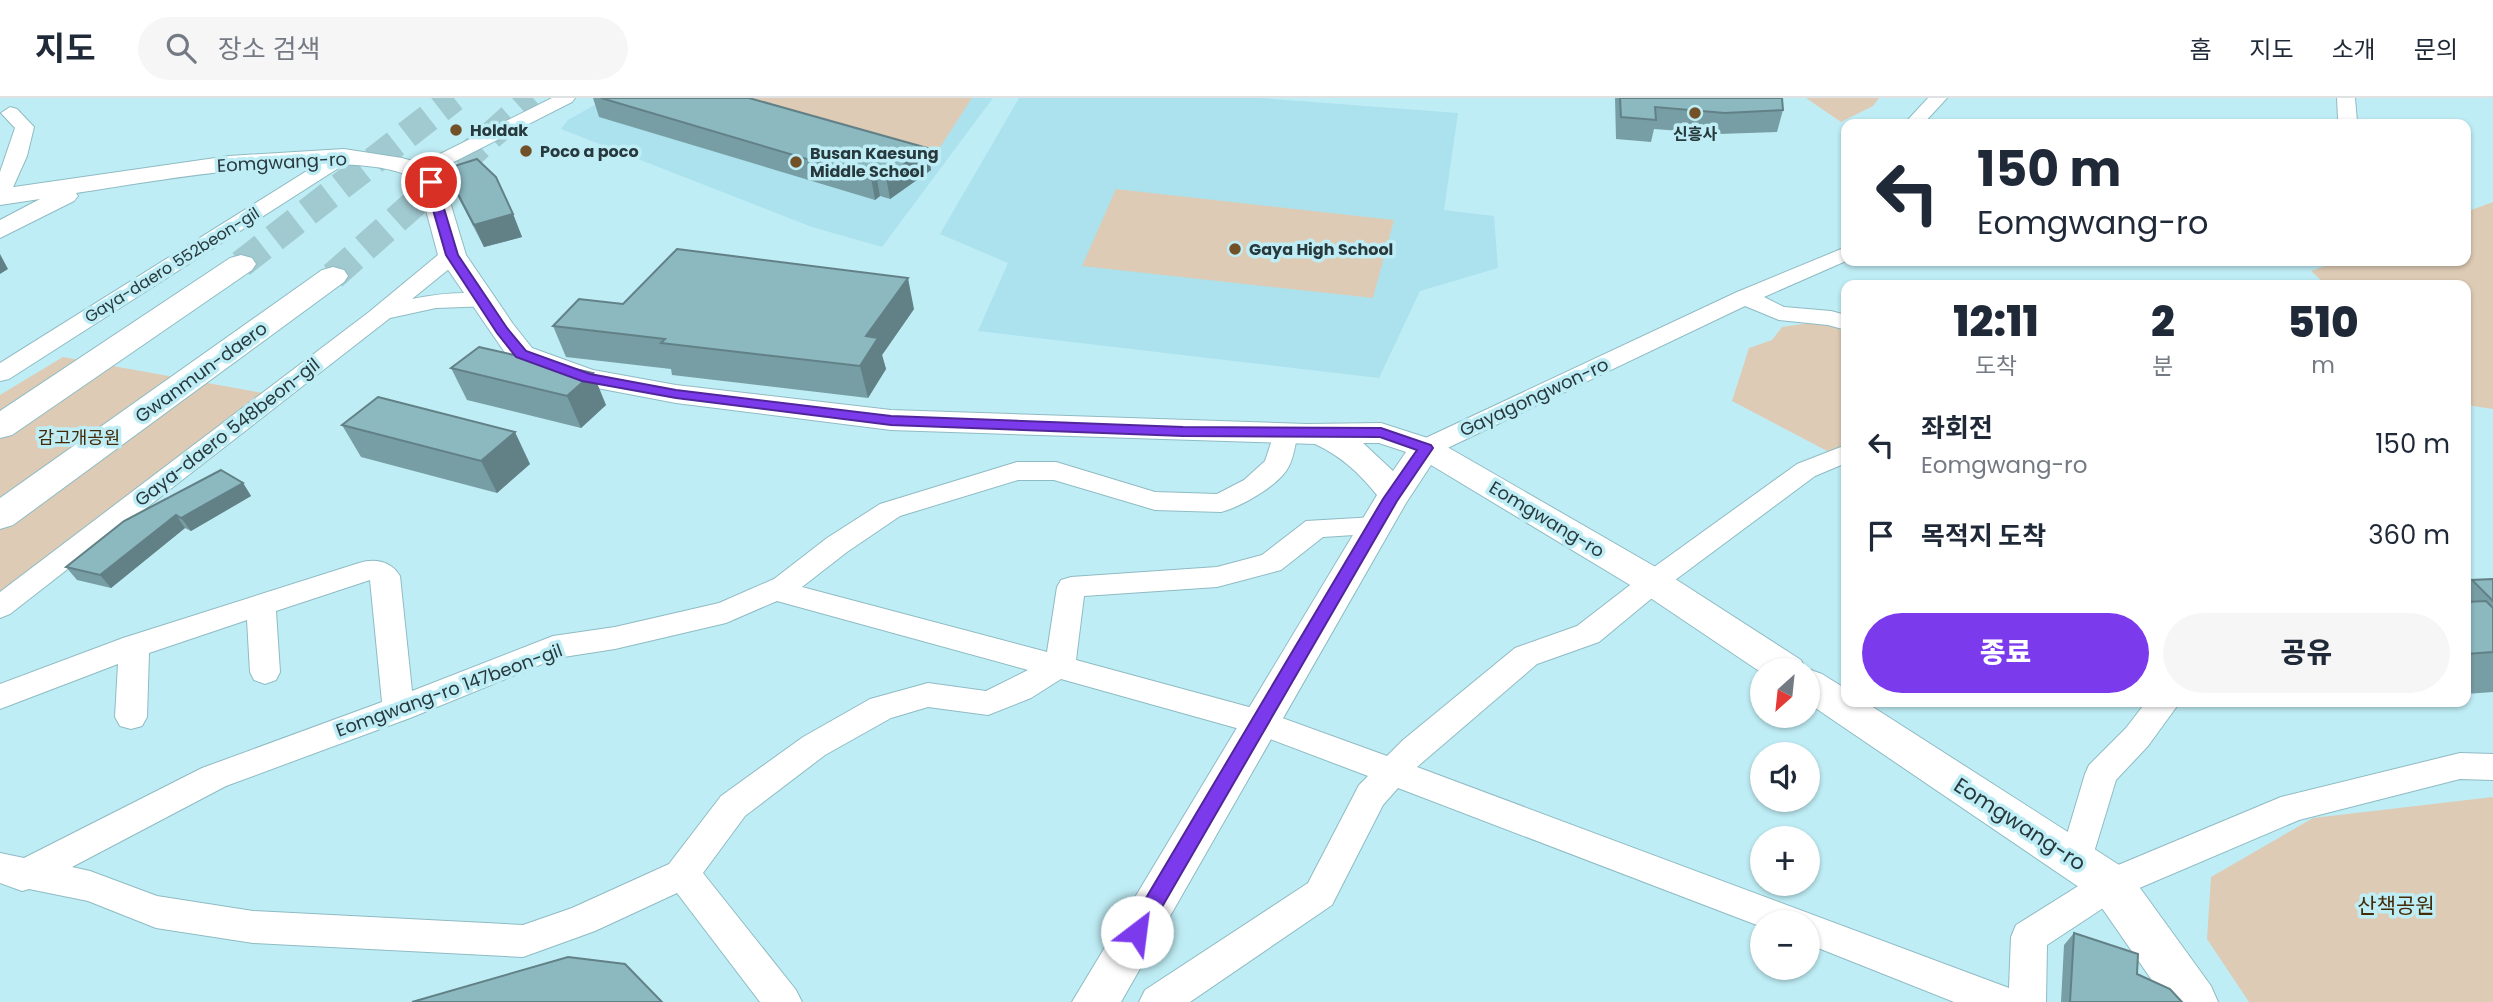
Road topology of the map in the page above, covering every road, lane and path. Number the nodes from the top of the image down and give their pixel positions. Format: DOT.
graph roads {
  1 [pos="550,98"];
  2 [pos="566,98"];
  3 [pos="1938,98"];
  4 [pos="2346,98"];
  5 [pos="10,113"];
  6 [pos="1918,119"];
  7 [pos="2348,119"];
  8 [pos="344,156"];
  9 [pos="420,168"];
  10 [pos="93,182"];
  11 [pos="299,184"];
  12 [pos="0,196"];
  13 [pos="0,230"];
  14 [pos="452,255"];
  15 [pos="1841,255"];
  16 [pos="241,264"];
  17 [pos="334,276"];
  18 [pos="1745,297"];
  19 [pos="482,301"];
  20 [pos="377,317"];
  21 [pos="1841,321"];
  22 [pos="0,374"];
  23 [pos="0,427"];
  24 [pos="1285,434"];
  25 [pos="1321,434"];
  26 [pos="1426,448"];
  27 [pos="1841,455"];
  28 [pos="1385,510"];
  29 [pos="0,516"];
  30 [pos="1653,582"];
  31 [pos="775,590"];
  32 [pos="261,604"];
  33 [pos="0,607"];
  34 [pos="134,646"];
  35 [pos="1769,658"];
  36 [pos="1056,668"];
  37 [pos="265,672"];
  38 [pos="1820,692"];
  39 [pos="0,697"];
  40 [pos="1841,706"];
  41 [pos="1843,707"];
  42 [pos="2160,707"];
  43 [pos="398,709"];
  44 [pos="131,717"];
  45 [pos="1260,722"];
  46 [pos="2493,767"];
  47 [pos="1393,772"];
  48 [pos="2093,872"];
  49 [pos="681,875"];
  50 [pos="9,876"];
  51 [pos="1760,910"];
  52 [pos="1820,933"];
  53 [pos="783,1002"];
  54 [pos="1096,1002"];
  55 [pos="1158,1002"];
  56 [pos="1999,1002"];
  57 [pos="2027,1002"];
  58 [pos="2194,1002"];
  1 -- 9 [label="street"];
  2 -- 9 [label="street"];
  3 -- 6 [label="street"];
  4 -- 7 [label="street"];
  5 -- 12 [label="street"];
  8 -- 9 [label="main road, Eomgwang-ro"];
  8 -- 10 [label="main road, Eomgwang-ro"];
  8 -- 11 [label="street, Gaya-daero 552beon-gil"];
  9 -- 11 [label="street"];
  9 -- 14 [label="main road, Eomgwang-ro"];
  10 -- 12 [label="main road, Eomgwang-ro"];
  10 -- 13 [label="main road"];
  11 -- 22 [label="street, Gaya-daero 552beon-gil"];
  14 -- 19 [label="main road, Eomgwang-ro"];
  14 -- 20 [label="street, Gaya-daero 548beon-gil"];
  15 -- 18 [label="street, Gayagongwon-ro"];
  16 -- 23 [label="highway"];
  17 -- 29 [label="highway, Gwanmun-daero"];
  18 -- 21 [label="street"];
  18 -- 26 [label="street, Gayagongwon-ro"];
  19 -- 20 [label="street"];
  19 -- 24 [label="main road, Eomgwang-ro"];
  20 -- 33 [label="street, Gaya-daero 548beon-gil"];
  24 -- 25 [label="main road, Eomgwang-ro"];
  24 -- 31 [label="street, Eomgwang-ro 147beon-gil"];
  25 -- 26 [label="main road, Eomgwang-ro"];
  25 -- 28 [label="main road"];
  26 -- 28 [label="main road, Gayagongwon-ro"];
  26 -- 30 [label="main road, Eomgwang-ro"];
  27 -- 30 [label="street"];
  28 -- 36 [label="street"];
  28 -- 45 [label="main road, Gayagongwon-ro"];
  30 -- 35 [label="main road, Eomgwang-ro"];
  30 -- 47 [label="street"];
  31 -- 36 [label="street"];
  31 -- 43 [label="street, Eomgwang-ro 147beon-gil"];
  32 -- 34 [label="street"];
  32 -- 37 [label="street"];
  32 -- 43 [label="street"];
  34 -- 39 [label="street"];
  34 -- 44 [label="street"];
  36 -- 45 [label="street"];
  36 -- 49 [label="street"];
  38 -- 40 [label="main road, Eomgwang-ro"];
  41 -- 48 [label="main road, Eomgwang-ro"];
  42 -- 48 [label="street"];
  43 -- 50 [label="street, Eomgwang-ro 147beon-gil"];
  45 -- 47 [label="street"];
  45 -- 54 [label="main road, Gayagongwon-ro"];
  46 -- 48 [label="street"];
  47 -- 51 [label="street"];
  47 -- 55 [label="street"];
  48 -- 57 [label="street"];
  48 -- 58 [label="main road, Eomgwang-ro"];
  49 -- 50 [label="street"];
  49 -- 53 [label="street"];
  52 -- 56 [label="street"];
}
